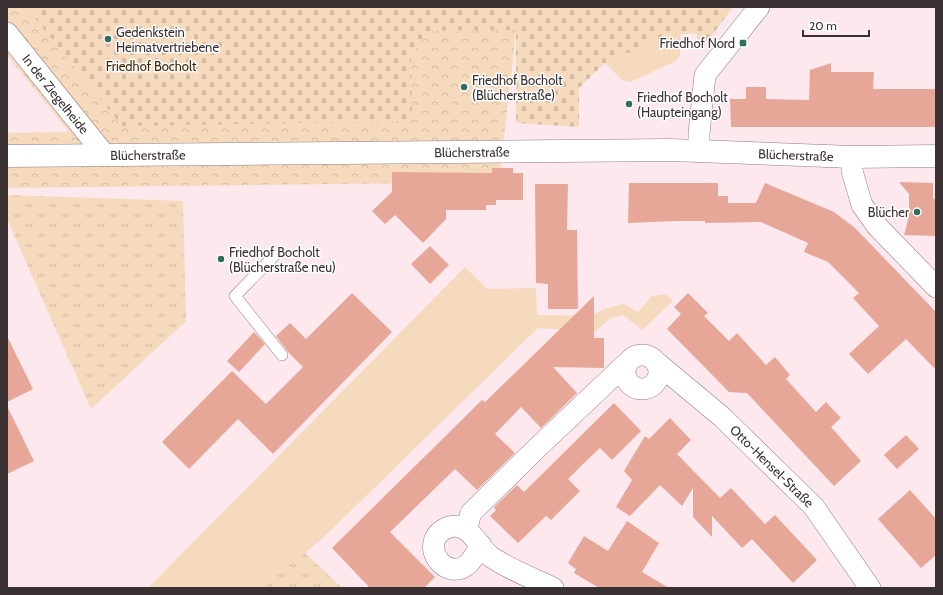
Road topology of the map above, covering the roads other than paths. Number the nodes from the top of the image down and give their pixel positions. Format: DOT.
graph roads {
  1 [pos="759,7"];
  2 [pos="7,33"];
  3 [pos="700,150"];
  4 [pos="104,154"];
  5 [pos="7,156"];
  6 [pos="936,156"];
  7 [pos="852,157"];
  8 [pos="274,256"];
  9 [pos="936,287"];
  10 [pos="282,355"];
  11 [pos="628,362"];
  12 [pos="656,362"];
  13 [pos="466,530"];
  14 [pos="481,545"];
  15 [pos="552,588"];
  16 [pos="870,588"];
  1 -- 3 [label="street"];
  2 -- 4 [label="street, In der Ziegelheide"];
  3 -- 4 [label="street, Blücherstraße"];
  3 -- 7 [label="street, Blücherstraße"];
  4 -- 5 [label="street, Blücherstraße"];
  6 -- 7 [label="street, Blücherstraße"];
  7 -- 9 [label="street"];
  8 -- 10 [label="lane"];
  11 -- 12 [label="street, Otto-Hensel-Straße"];
  11 -- 12 [label="street"];
  11 -- 13 [label="street, Otto-Hensel-Straße"];
  12 -- 16 [label="street, Otto-Hensel-Straße"];
  13 -- 14 [label="street"];
  13 -- 14 [label="street"];
  14 -- 15 [label="street"];
}
